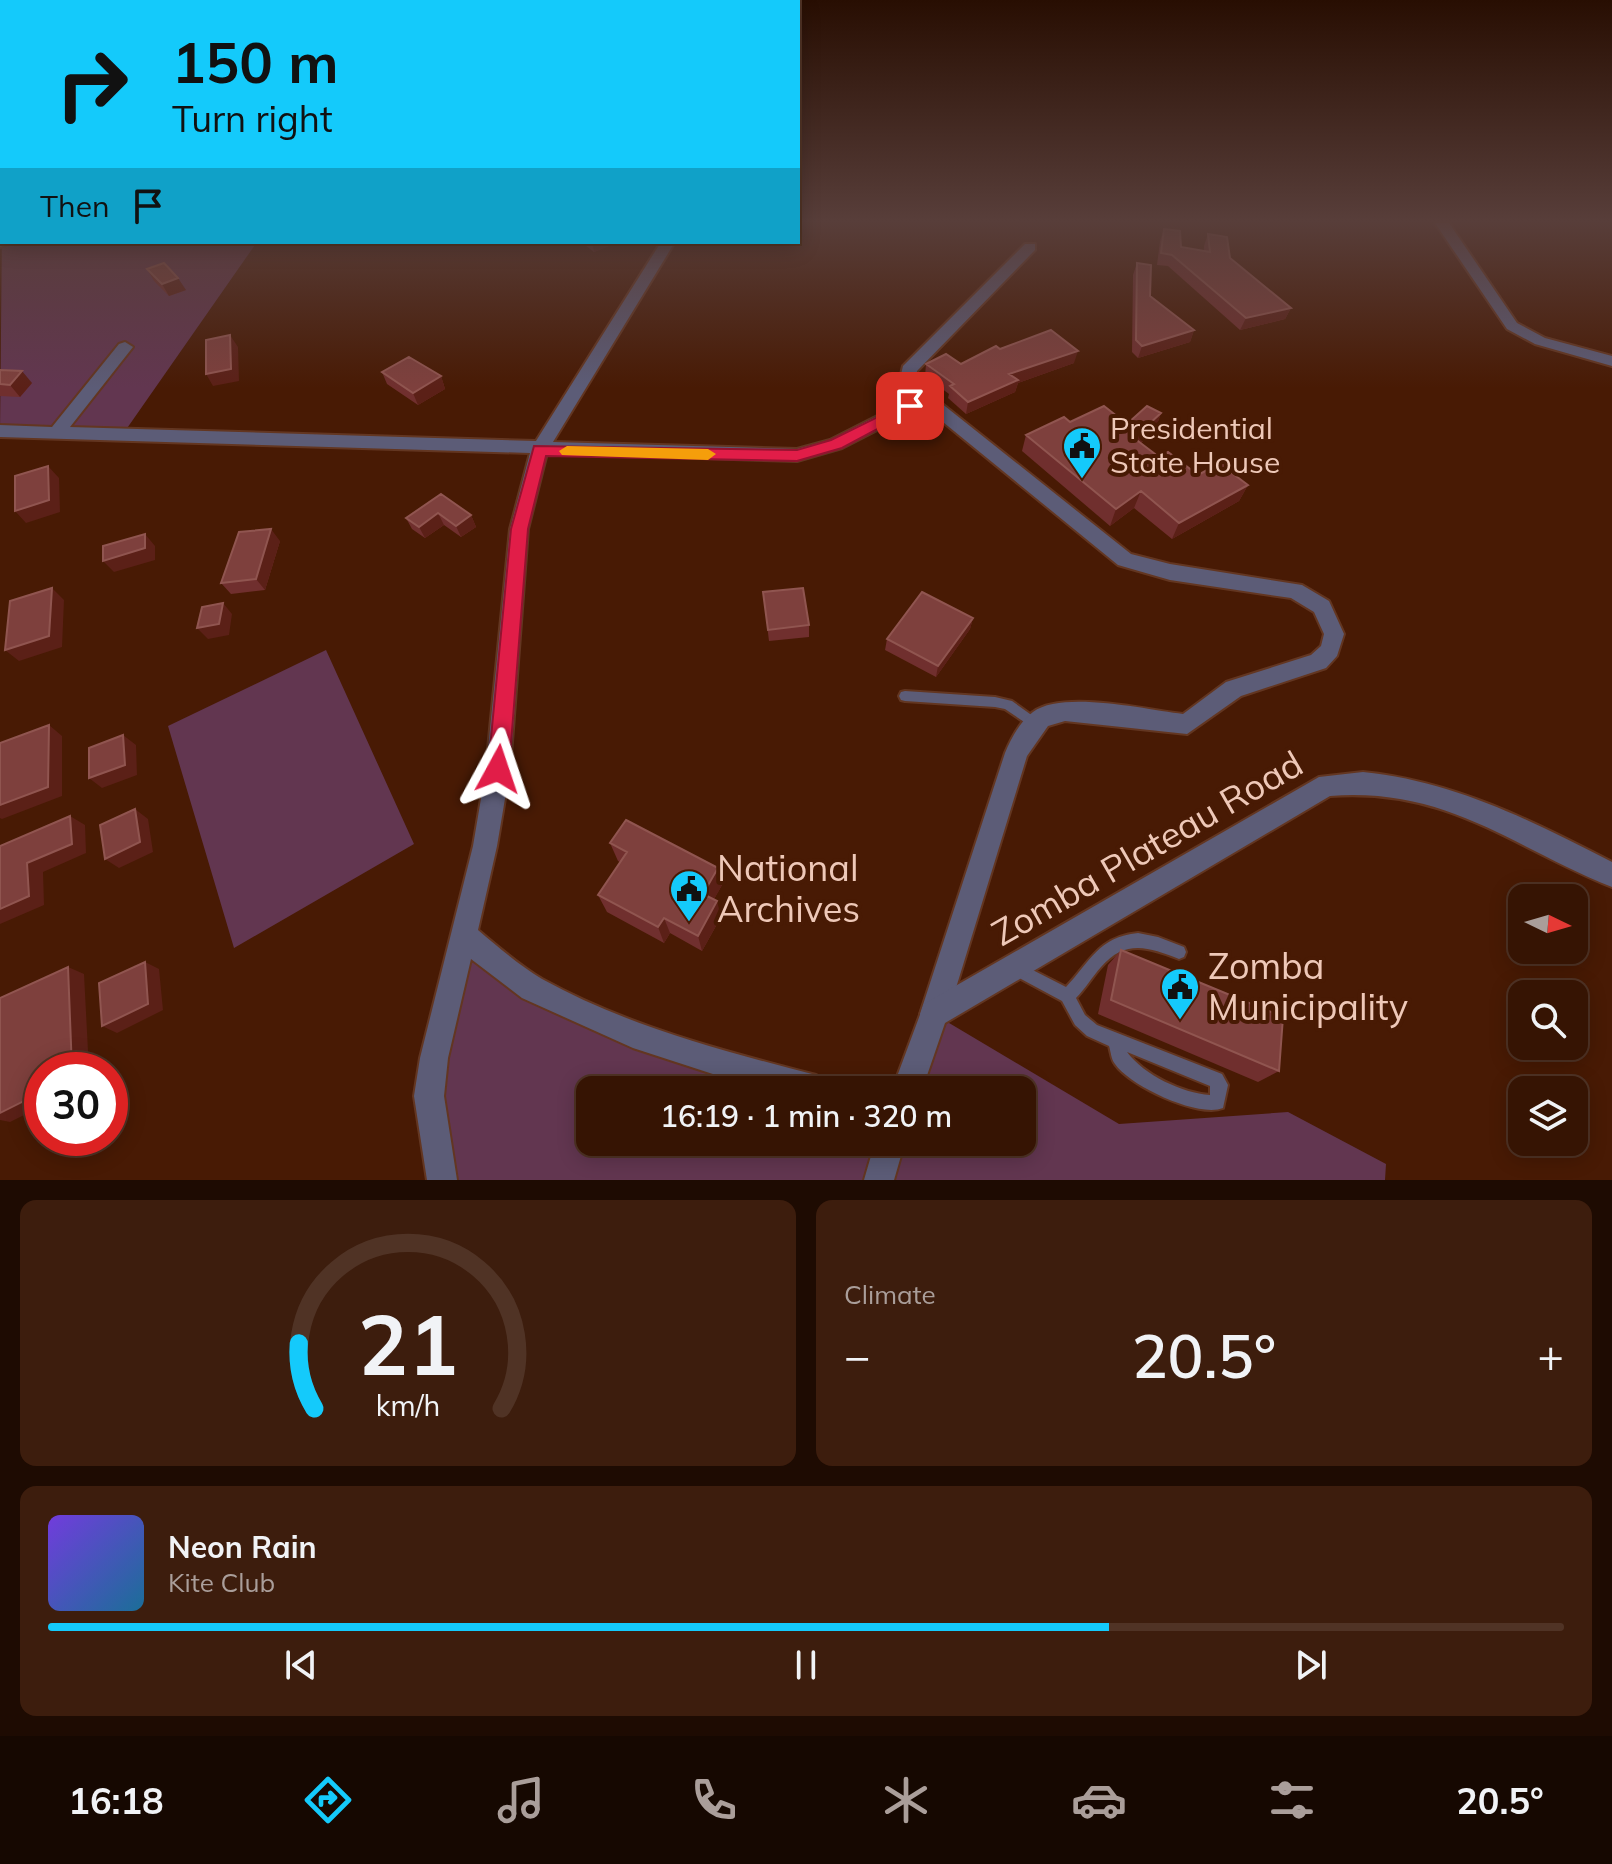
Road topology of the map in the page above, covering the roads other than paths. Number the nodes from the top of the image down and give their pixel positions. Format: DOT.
graph roads {
  1 [pos="646,278"];
  2 [pos="999,278"];
  3 [pos="1479,278"];
  4 [pos="125,347"];
  5 [pos="1612,361"];
  6 [pos="910,406"];
  7 [pos="0,431"];
  8 [pos="58,431"];
  9 [pos="539,450"];
  10 [pos="905,696"];
  11 [pos="1033,723"];
  12 [pos="1612,875"];
  13 [pos="463,935"];
  14 [pos="1179,952"];
  15 [pos="1016,969"];
  16 [pos="1067,996"];
  17 [pos="934,1014"];
  18 [pos="1116,1040"];
  19 [pos="760,1076"];
  20 [pos="912,1076"];
  21 [pos="886,1156"];
  22 [pos="442,1180"];
  23 [pos="879,1180"];
  1 -- 9 [label="street"];
  2 -- 6 [label="street"];
  3 -- 5 [label="street"];
  4 -- 8 [label="street"];
  6 -- 9 [label="street"];
  6 -- 11 [label="street"];
  7 -- 8 [label="street"];
  8 -- 9 [label="street"];
  9 -- 13 [label="street"];
  10 -- 11 [label="lane"];
  11 -- 17 [label="street"];
  12 -- 15 [label="street, Zomba Plateau Road"];
  13 -- 19 [label="street"];
  13 -- 22 [label="street"];
  14 -- 16 [label="lane"];
  15 -- 16 [label="lane"];
  15 -- 17 [label="street, Zomba Plateau Road"];
  16 -- 18 [label="lane"];
  17 -- 20 [label="street"];
  18 -- 18 [label="lane"];
  21 -- 23 [label="street"];
}
